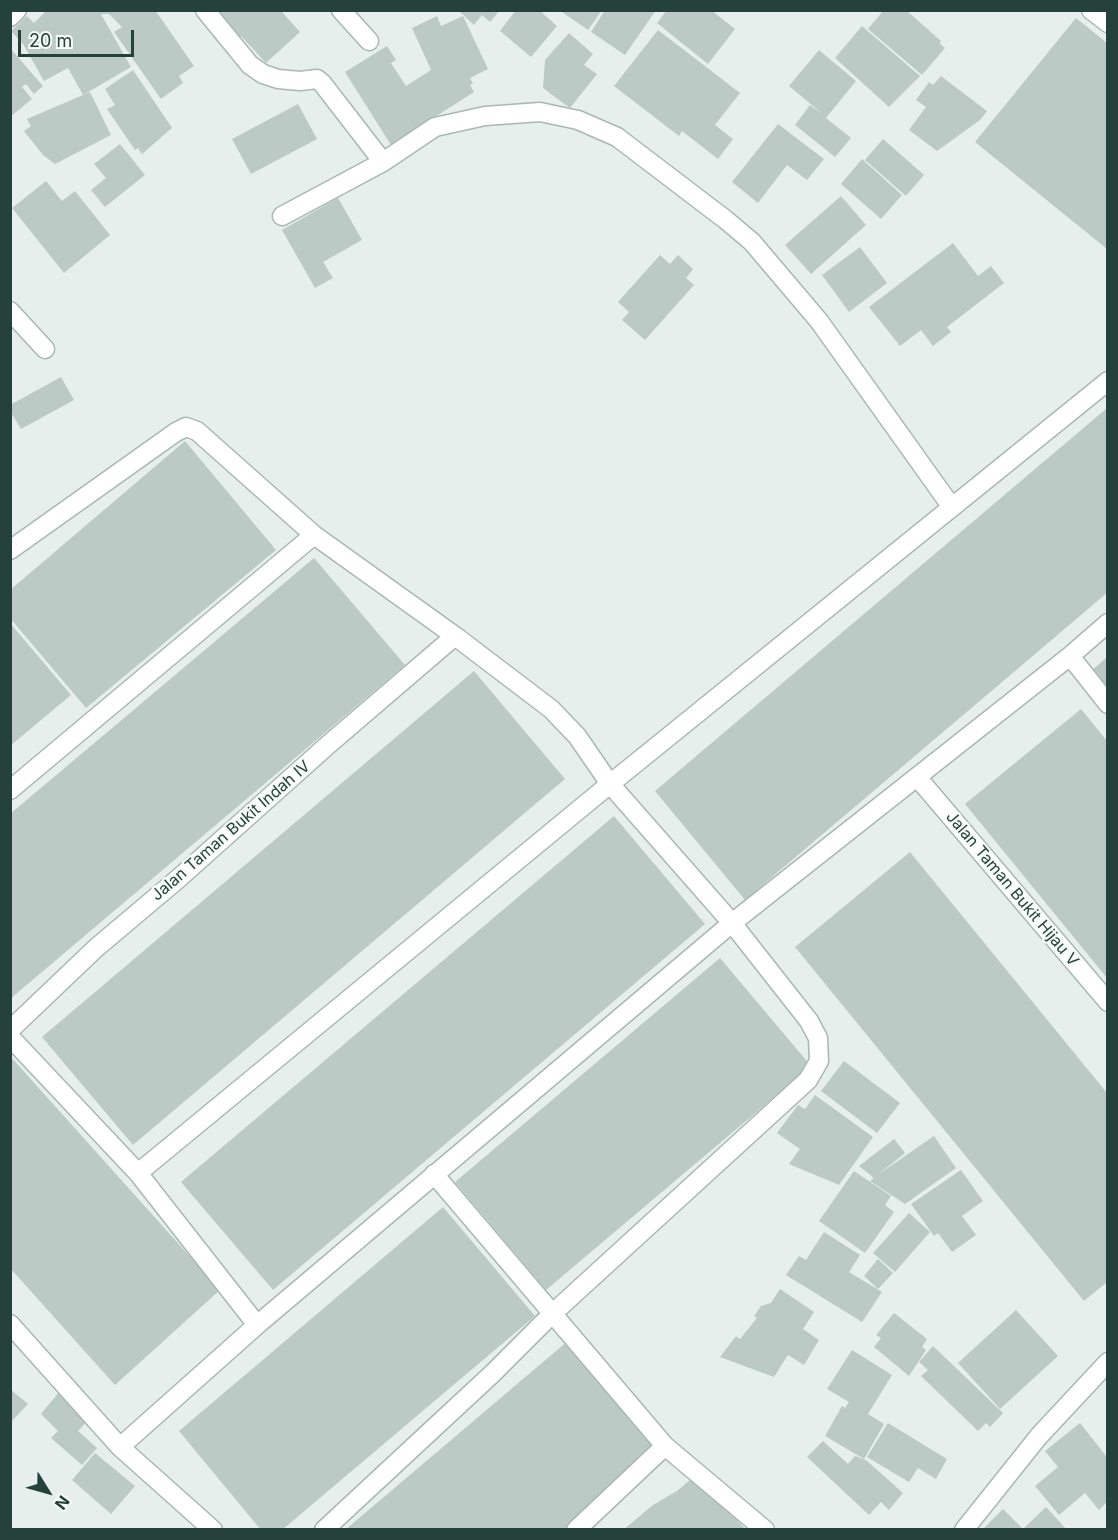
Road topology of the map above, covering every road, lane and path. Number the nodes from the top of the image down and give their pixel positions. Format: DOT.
graph roads {
  1 [pos="17,10"];
  2 [pos="204,10"];
  3 [pos="340,10"];
  4 [pos="1091,10"];
  5 [pos="10,17"];
  6 [pos="1107,23"];
  7 [pos="369,41"];
  8 [pos="383,162"];
  9 [pos="282,216"];
  10 [pos="10,311"];
  11 [pos="45,349"];
  12 [pos="1107,381"];
  13 [pos="951,506"];
  14 [pos="314,535"];
  15 [pos="10,550"];
  16 [pos="1107,623"];
  17 [pos="455,636"];
  18 [pos="1070,656"];
  19 [pos="1107,704"];
  20 [pos="918,777"];
  21 [pos="609,784"];
  22 [pos="10,790"];
  23 [pos="732,923"];
  24 [pos="1107,1002"];
  25 [pos="10,1030"];
  26 [pos="10,1037"];
  27 [pos="138,1173"];
  28 [pos="434,1174"];
  29 [pos="552,1314"];
  30 [pos="10,1324"];
  31 [pos="257,1325"];
  32 [pos="1107,1362"];
  33 [pos="664,1446"];
  34 [pos="120,1448"];
  35 [pos="213,1530"];
  36 [pos="324,1530"];
  37 [pos="576,1530"];
  38 [pos="765,1530"];
  39 [pos="964,1530"];
  1 -- 5 [label="street"];
  2 -- 8 [label="street"];
  3 -- 7 [label="street"];
  4 -- 6 [label="street"];
  8 -- 9 [label="street"];
  8 -- 13 [label="street"];
  10 -- 11 [label="street"];
  12 -- 13 [label="street"];
  13 -- 21 [label="street"];
  14 -- 15 [label="street"];
  14 -- 17 [label="street"];
  14 -- 22 [label="street"];
  16 -- 18 [label="street"];
  17 -- 21 [label="street"];
  17 -- 25 [label="street, Jalan Taman Bukit Indah IV"];
  18 -- 19 [label="street"];
  18 -- 20 [label="street"];
  20 -- 23 [label="street"];
  20 -- 24 [label="street, Jalan Taman Bukit Hijau V"];
  21 -- 23 [label="street"];
  21 -- 27 [label="street"];
  23 -- 28 [label="street"];
  23 -- 29 [label="street"];
  26 -- 27 [label="street"];
  27 -- 31 [label="street"];
  28 -- 29 [label="street"];
  28 -- 31 [label="street"];
  29 -- 33 [label="street"];
  29 -- 36 [label="street"];
  30 -- 34 [label="street"];
  31 -- 34 [label="street"];
  32 -- 39 [label="street"];
  33 -- 37 [label="street"];
  33 -- 38 [label="street"];
  34 -- 35 [label="street"];
}
